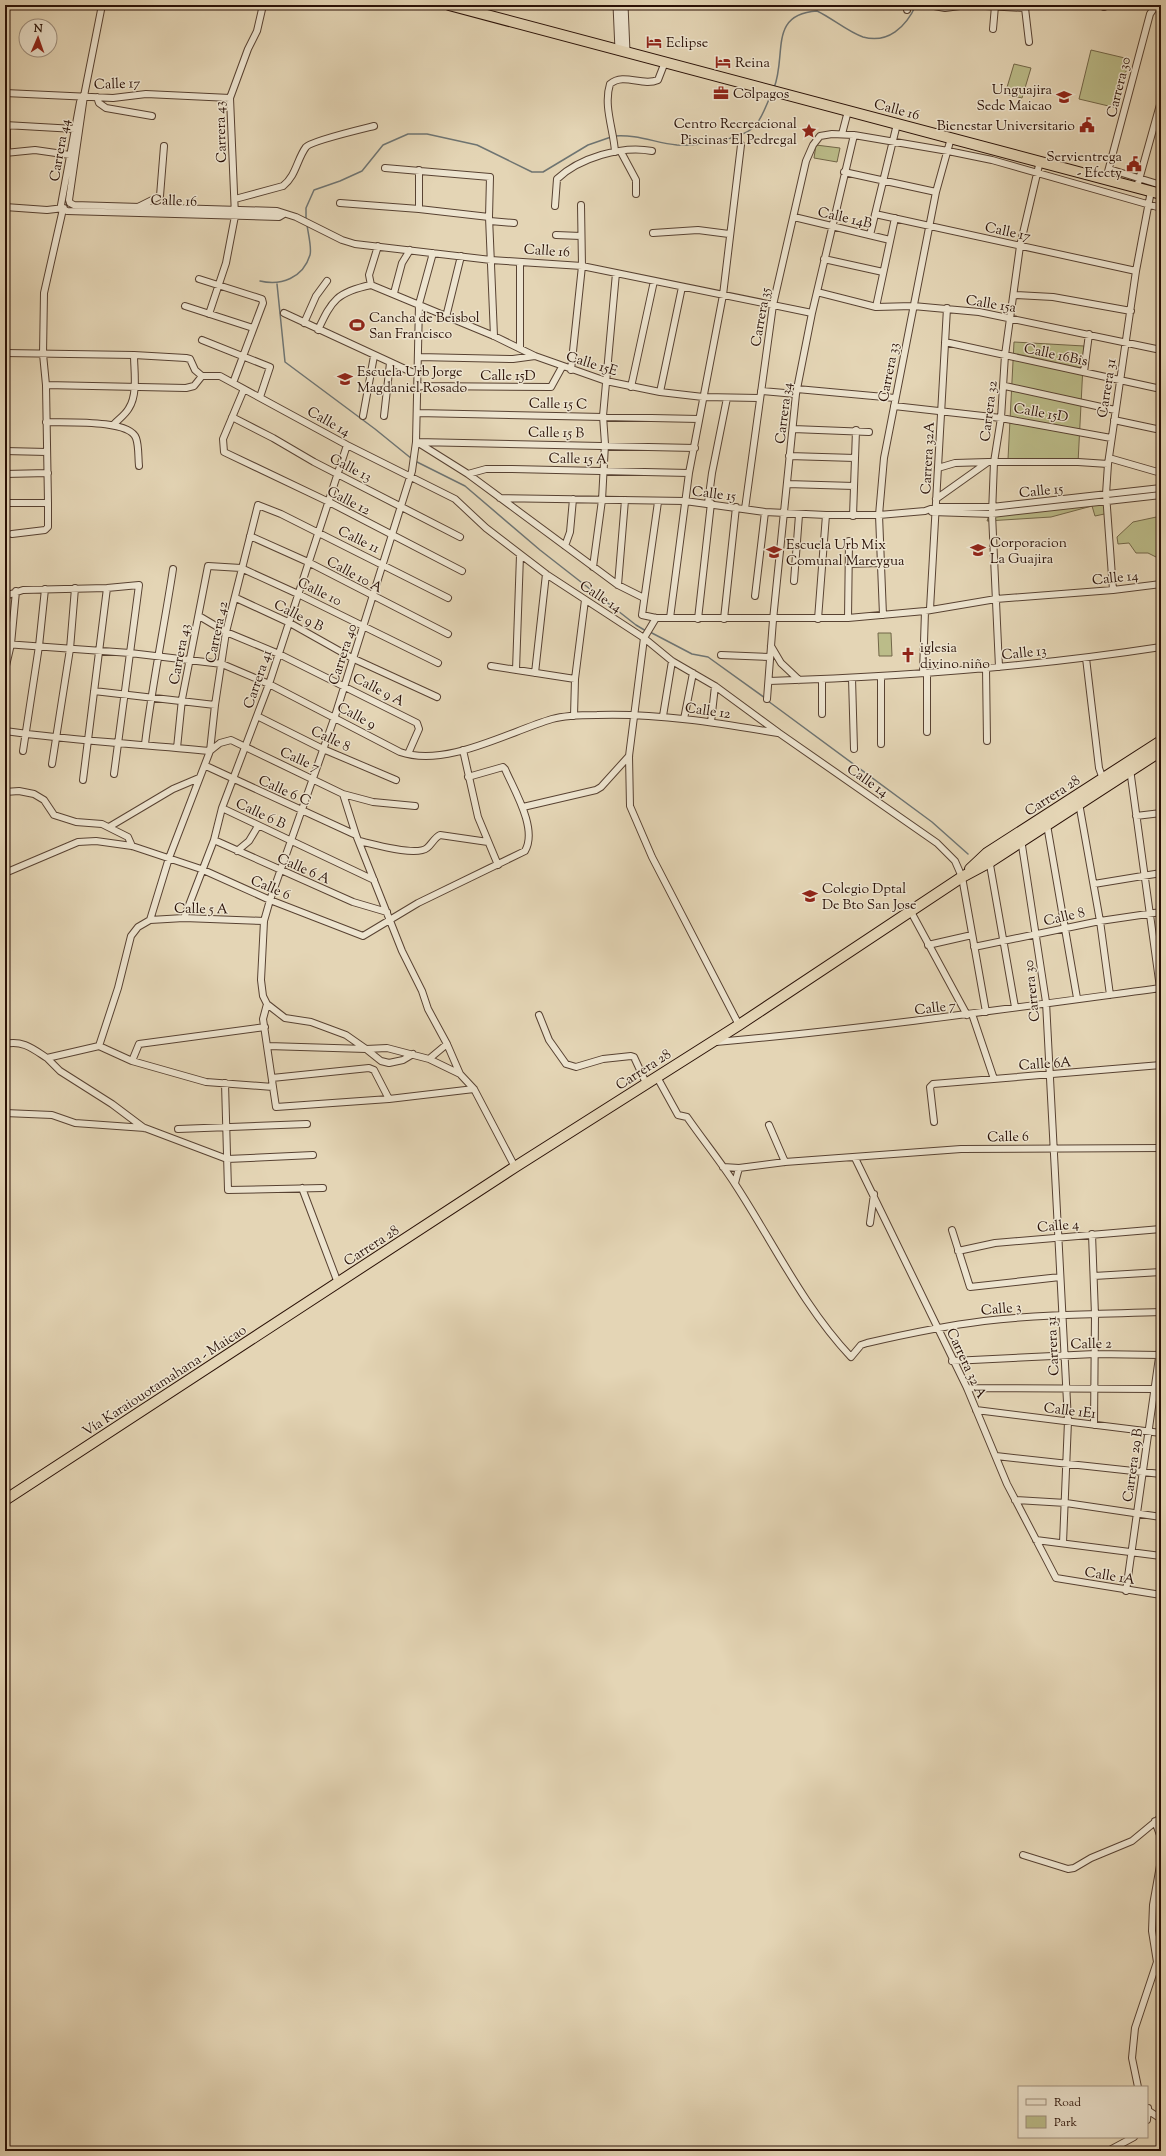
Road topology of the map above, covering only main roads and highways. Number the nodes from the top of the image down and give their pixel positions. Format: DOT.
graph roads {
  1 [pos="449,5"];
  2 [pos="1156,192"];
  3 [pos="1161,741"];
  4 [pos="1161,752"];
  5 [pos="1130,766"];
  6 [pos="1079,799"];
  7 [pos="1020,837"];
  8 [pos="338,1283"];
  9 [pos="5,1500"];
  1 -- 2 [label="highway, Calle 16"];
  3 -- 5 [label="highway, Carrera 28"];
  4 -- 5 [label="highway, Carrera 28"];
  5 -- 6 [label="highway, Carrera 28"];
  5 -- 6 [label="highway, Carrera 28"];
  6 -- 7 [label="highway, Carrera 28"];
  6 -- 7 [label="highway, Carrera 28"];
  7 -- 8 [label="highway, Carrera 28"];
  8 -- 9 [label="highway, Vía Karaiouotamahana - Maicao"];
}
